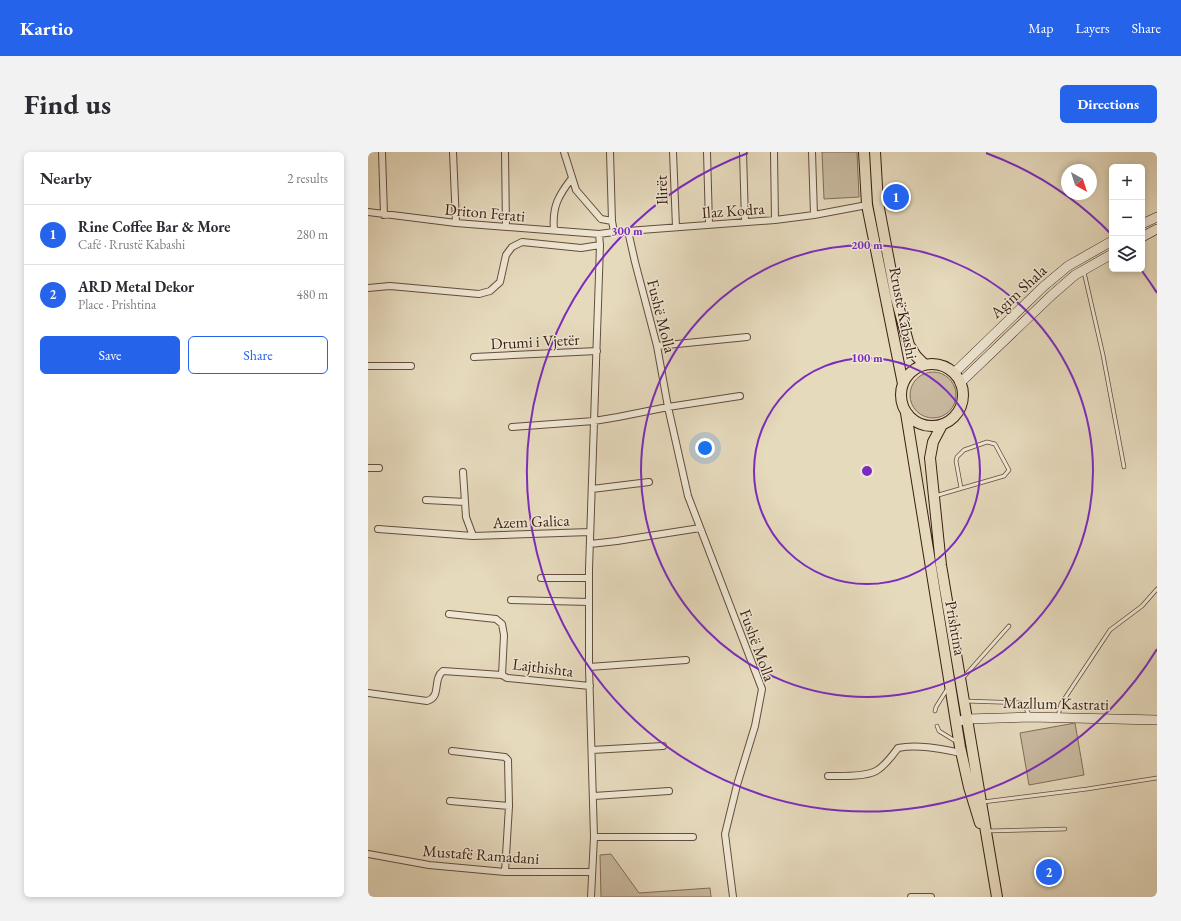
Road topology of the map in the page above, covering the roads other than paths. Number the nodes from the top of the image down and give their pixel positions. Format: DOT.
graph roads {
  1 [pos="382,152"];
  2 [pos="453,152"];
  3 [pos="505,152"];
  4 [pos="564,152"];
  5 [pos="610,152"];
  6 [pos="673,152"];
  7 [pos="707,152"];
  8 [pos="743,152"];
  9 [pos="774,152"];
  10 [pos="812,152"];
  11 [pos="864,152"];
  12 [pos="875,152"];
  13 [pos="572,178"];
  14 [pos="868,205"];
  15 [pos="368,212"];
  16 [pos="384,215"];
  17 [pos="814,215"];
  18 [pos="1157,217"];
  19 [pos="775,220"];
  20 [pos="746,221"];
  21 [pos="612,222"];
  22 [pos="456,223"];
  23 [pos="1145,223"];
  24 [pos="709,224"];
  25 [pos="506,227"];
  26 [pos="676,227"];
  27 [pos="1157,229"];
  28 [pos="554,230"];
  29 [pos="628,231"];
  30 [pos="614,232"];
  31 [pos="599,234"];
  32 [pos="1145,235"];
  33 [pos="1109,243"];
  34 [pos="600,245"];
  35 [pos="1109,256"];
  36 [pos="1083,270"];
  37 [pos="368,288"];
  38 [pos="747,337"];
  39 [pos="657,346"];
  40 [pos="597,351"];
  41 [pos="474,357"];
  42 [pos="925,365"];
  43 [pos="368,366"];
  44 [pos="411,366"];
  45 [pos="954,373"];
  46 [pos="960,383"];
  47 [pos="903,384"];
  48 [pos="740,396"];
  49 [pos="668,407"];
  50 [pos="906,413"];
  51 [pos="594,421"];
  52 [pos="942,425"];
  53 [pos="512,427"];
  54 [pos="1124,467"];
  55 [pos="368,468"];
  56 [pos="378,468"];
  57 [pos="463,472"];
  58 [pos="649,482"];
  59 [pos="961,488"];
  60 [pos="592,489"];
  61 [pos="934,496"];
  62 [pos="426,500"];
  63 [pos="465,502"];
  64 [pos="700,528"];
  65 [pos="378,529"];
  66 [pos="590,532"];
  67 [pos="472,536"];
  68 [pos="590,544"];
  69 [pos="541,578"];
  70 [pos="589,578"];
  71 [pos="1157,589"];
  72 [pos="511,600"];
  73 [pos="590,602"];
  74 [pos="449,614"];
  75 [pos="1008,626"];
  76 [pos="686,660"];
  77 [pos="589,666"];
  78 [pos="502,675"];
  79 [pos="955,683"];
  80 [pos="590,686"];
  81 [pos="368,693"];
  82 [pos="963,701"];
  83 [pos="935,711"];
  84 [pos="1030,716"];
  85 [pos="1058,717"];
  86 [pos="967,719"];
  87 [pos="1157,720"];
  88 [pos="956,722"];
  89 [pos="937,726"];
  90 [pos="663,746"];
  91 [pos="960,748"];
  92 [pos="592,750"];
  93 [pos="452,751"];
  94 [pos="828,776"];
  95 [pos="1157,778"];
  96 [pos="669,791"];
  97 [pos="594,796"];
  98 [pos="450,801"];
  99 [pos="981,803"];
  100 [pos="509,806"];
  101 [pos="1065,829"];
  102 [pos="986,831"];
  103 [pos="594,837"];
  104 [pos="693,837"];
  105 [pos="988,846"];
  106 [pos="368,854"];
  107 [pos="505,872"];
  108 [pos="592,872"];
  109 [pos="591,897"];
  110 [pos="732,897"];
  111 [pos="911,897"];
  112 [pos="931,897"];
  113 [pos="997,897"];
  1 -- 16 [label="street"];
  2 -- 22 [label="street"];
  3 -- 25 [label="street"];
  4 -- 13 [label="street"];
  5 -- 21 [label="street"];
  6 -- 26 [label="street, Ilirët"];
  7 -- 24 [label="street"];
  8 -- 20 [label="street"];
  9 -- 19 [label="street"];
  10 -- 17 [label="street"];
  11 -- 14 [label="main road, Rrustë Kabashi"];
  12 -- 42 [label="main road, Rrustë Kabashi"];
  13 -- 21 [label="street"];
  13 -- 28 [label="street"];
  14 -- 17 [label="street, Ilaz Kodra"];
  14 -- 47 [label="main road, Rrustë Kabashi"];
  15 -- 16 [label="street, Driton Ferati"];
  16 -- 22 [label="street, Driton Ferati"];
  17 -- 19 [label="street, Ilaz Kodra"];
  18 -- 23 [label="main road"];
  19 -- 20 [label="street, Ilaz Kodra"];
  20 -- 24 [label="street, Ilaz Kodra"];
  21 -- 30 [label="street"];
  22 -- 25 [label="street, Driton Ferati"];
  24 -- 26 [label="street, Ilaz Kodra"];
  25 -- 28 [label="street, Driton Ferati"];
  26 -- 29 [label="street, Ilaz Kodra"];
  27 -- 32 [label="main road"];
  28 -- 31 [label="street, Driton Ferati"];
  29 -- 30 [label="street, Ilaz Kodra"];
  29 -- 39 [label="street, Fushë Molla"];
  30 -- 31 [label="street, Ilaz Kodra"];
  31 -- 34 [label="street, Drumi i Vjetër"];
  33 -- 45 [label="main road, Agim Shala"];
  34 -- 37 [label="street"];
  34 -- 40 [label="street, Drumi i Vjetër"];
  35 -- 36 [label="main road, Agim Shala"];
  36 -- 46 [label="main road, Agim Shala"];
  36 -- 54 [label="lane"];
  38 -- 39 [label="street"];
  39 -- 49 [label="street, Fushë Molla"];
  40 -- 41 [label="street, Drumi i Vjetër"];
  40 -- 51 [label="street, Drumi i Vjetër"];
  42 -- 45 [label="main road"];
  42 -- 47 [label="main road"];
  43 -- 44 [label="street"];
  45 -- 46 [label="main road, Prishtina"];
  46 -- 52 [label="main road, Prishtina"];
  47 -- 50 [label="main road, Prishtina"];
  48 -- 49 [label="street"];
  49 -- 51 [label="street"];
  49 -- 64 [label="street, Fushë Molla"];
  50 -- 52 [label="main road"];
  50 -- 79 [label="main road, Prishtina"];
  51 -- 53 [label="street"];
  51 -- 60 [label="street, Drumi i Vjetër"];
  52 -- 61 [label="main road, Prishtina"];
  55 -- 56 [label="street"];
  57 -- 63 [label="street, Azem Galica"];
  58 -- 60 [label="street"];
  59 -- 59 [label="lane"];
  59 -- 61 [label="lane"];
  60 -- 66 [label="street, Drumi i Vjetër"];
  61 -- 79 [label="main road, Prishtina"];
  62 -- 63 [label="street"];
  63 -- 67 [label="street, Azem Galica"];
  64 -- 68 [label="street"];
  64 -- 110 [label="street, Fushë Molla"];
  65 -- 67 [label="street, Azem Galica"];
  66 -- 67 [label="street, Azem Galica"];
  66 -- 68 [label="street, Drumi i Vjetër"];
  68 -- 70 [label="street, Drumi i Vjetër"];
  69 -- 70 [label="street"];
  70 -- 73 [label="street, Drumi i Vjetër"];
  71 -- 85 [label="lane"];
  72 -- 73 [label="street"];
  73 -- 77 [label="street, Drumi i Vjetër"];
  74 -- 78 [label="street, Lajthishta"];
  75 -- 79 [label="lane"];
  76 -- 77 [label="street"];
  77 -- 80 [label="street, Drumi i Vjetër"];
  78 -- 80 [label="street, Lajthishta"];
  78 -- 81 [label="street"];
  79 -- 82 [label="main road, Prishtina"];
  79 -- 83 [label="lane"];
  79 -- 88 [label="main road, Prishtina"];
  80 -- 92 [label="street, Drumi i Vjetër"];
  82 -- 84 [label="lane"];
  82 -- 86 [label="main road, Prishtina"];
  84 -- 85 [label="main road, Mazllum Kastrati"];
  84 -- 86 [label="main road, Mazllum Kastrati"];
  85 -- 87 [label="main road, Mazllum Kastrati"];
  86 -- 88 [label="main road, Mazllum Kastrati"];
  86 -- 99 [label="main road, Prishtina"];
  88 -- 91 [label="main road, Prishtina"];
  89 -- 91 [label="lane"];
  90 -- 92 [label="street"];
  91 -- 94 [label="street"];
  91 -- 105 [label="main road, Prishtina"];
  92 -- 97 [label="street, Drumi i Vjetër"];
  93 -- 100 [label="street"];
  95 -- 99 [label="lane"];
  96 -- 97 [label="street"];
  97 -- 103 [label="street, Drumi i Vjetër"];
  98 -- 100 [label="street"];
  99 -- 102 [label="main road, Prishtina"];
  100 -- 107 [label="street"];
  101 -- 102 [label="lane"];
  102 -- 105 [label="main road, Prishtina"];
  103 -- 104 [label="street"];
  103 -- 108 [label="street, Drumi i Vjetër"];
  105 -- 113 [label="main road, Prishtina"];
  106 -- 107 [label="street, Mustafë Ramadani"];
  107 -- 108 [label="street, Mustafë Ramadani"];
  108 -- 109 [label="street, Drumi i Vjetër"];
  111 -- 112 [label="street"];
}
